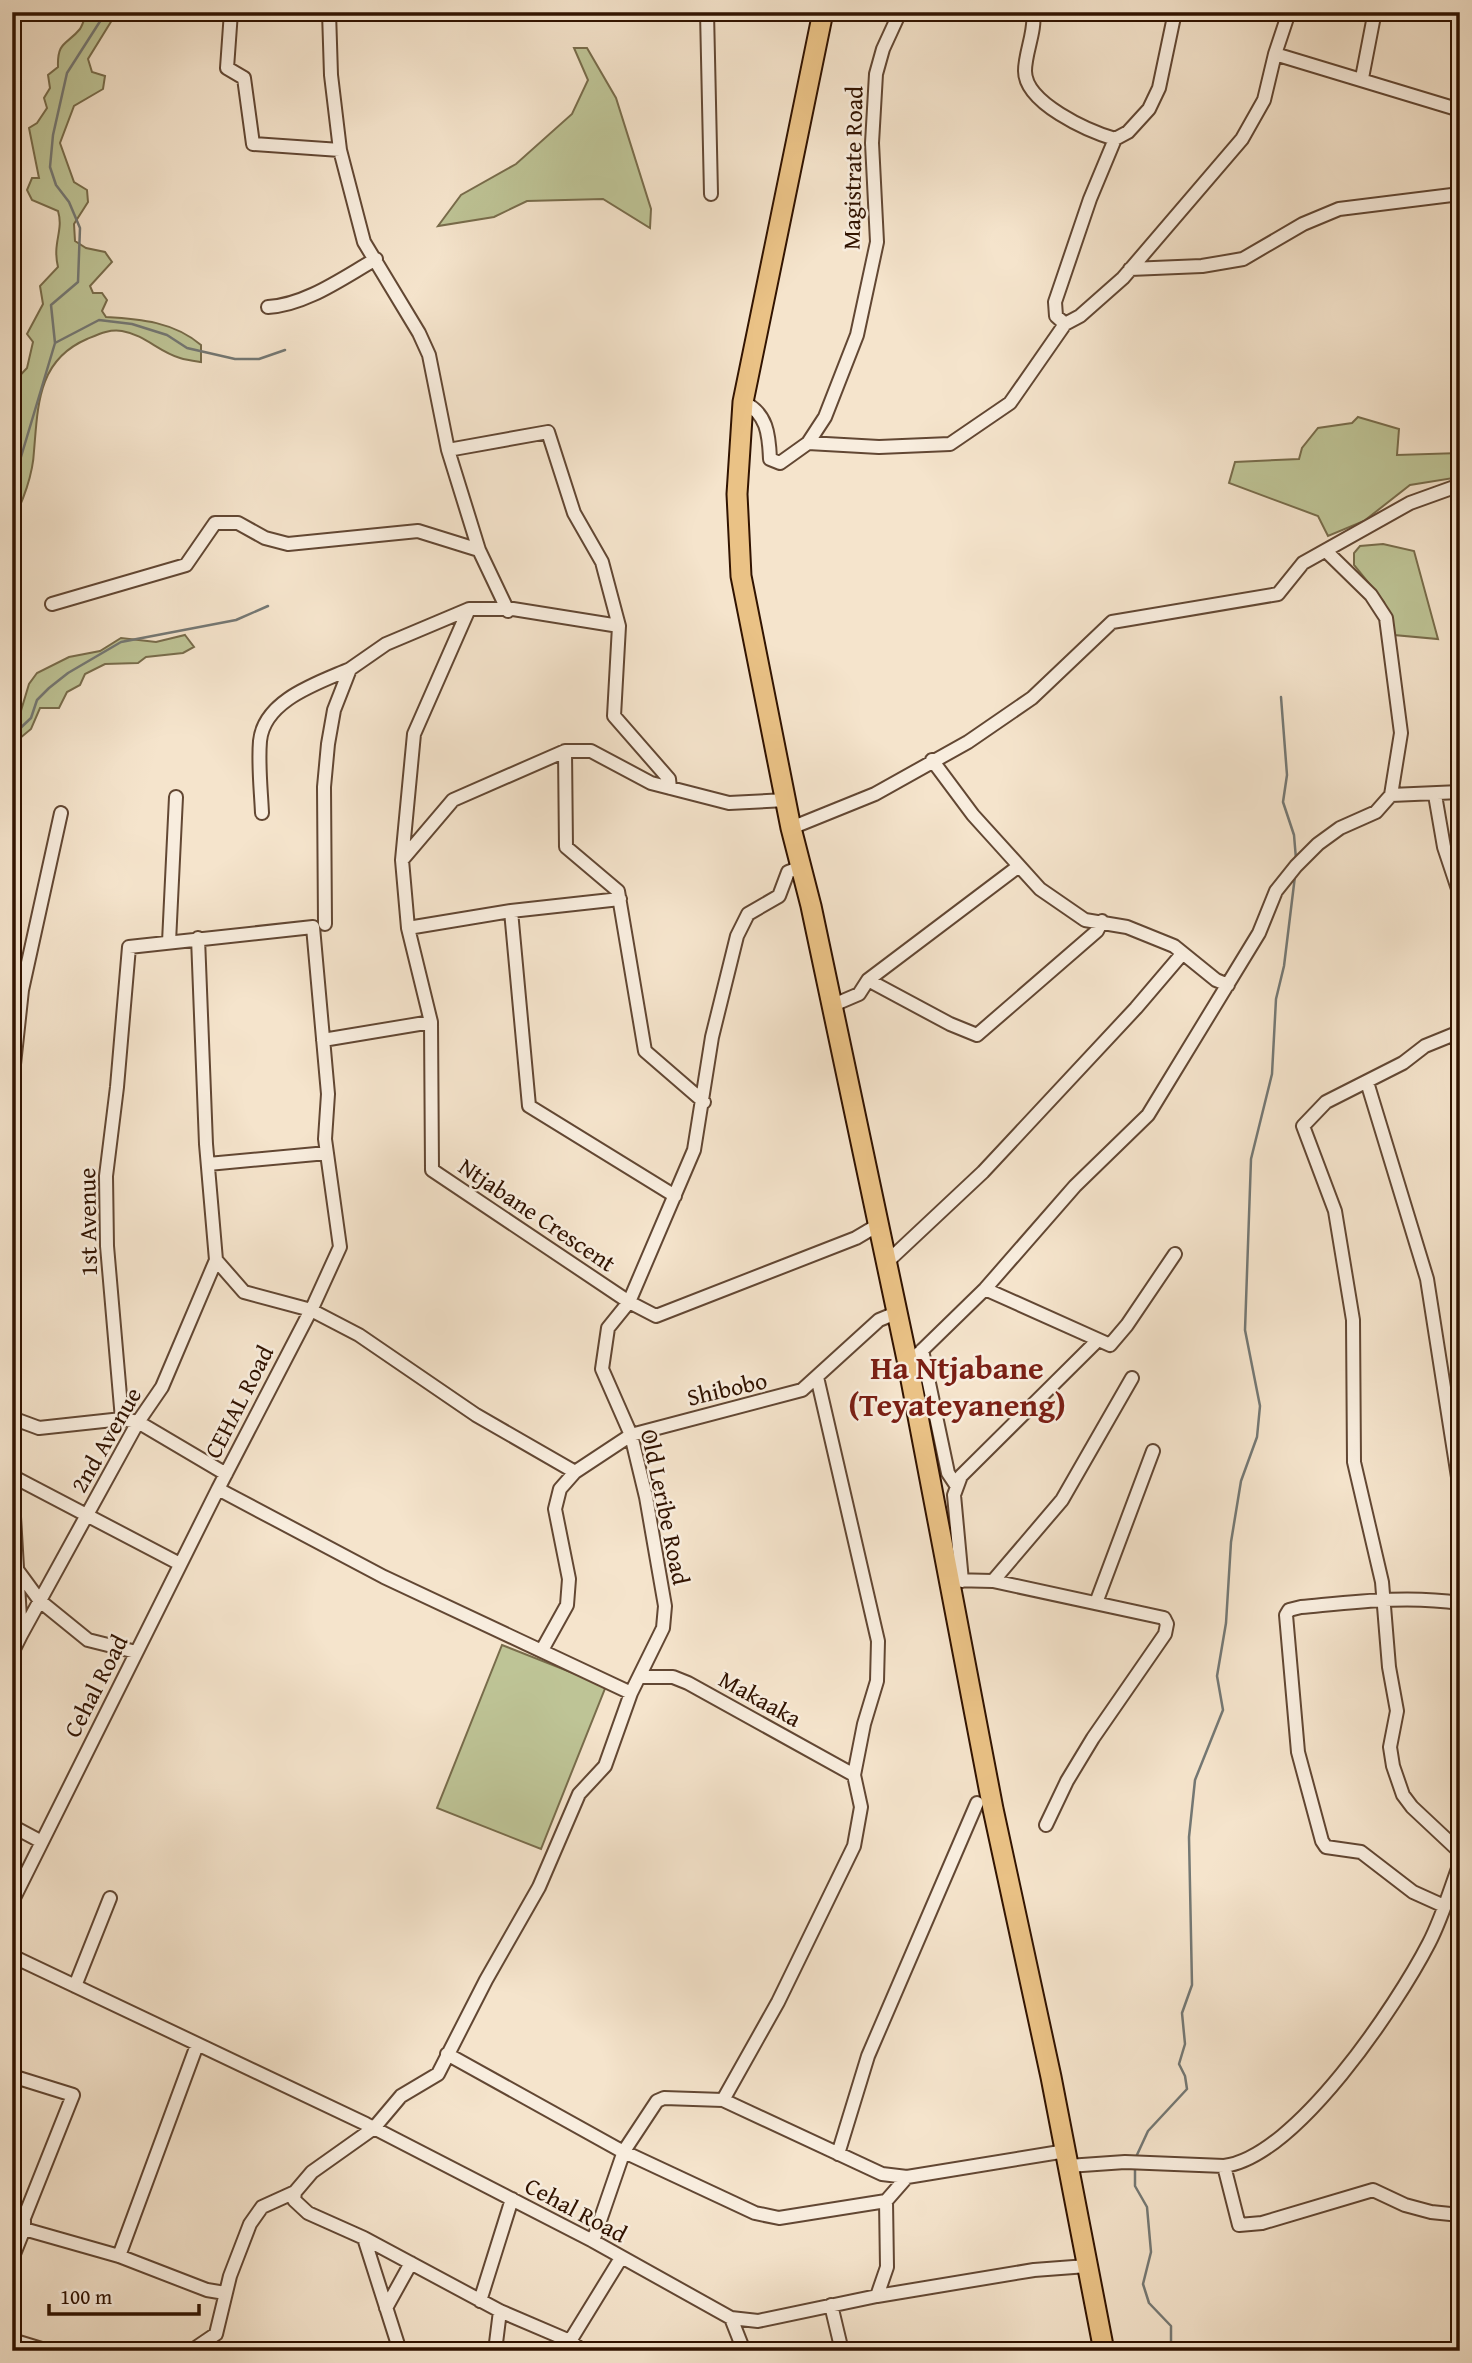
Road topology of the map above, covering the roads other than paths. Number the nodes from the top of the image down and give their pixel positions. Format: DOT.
graph roads {
  1 [pos="231,12"];
  2 [pos="329,12"];
  3 [pos="707,12"];
  4 [pos="822,12"];
  5 [pos="900,12"];
  6 [pos="1033,12"];
  7 [pos="1175,12"];
  8 [pos="1289,12"];
  9 [pos="1371,12"];
  10 [pos="1275,54"];
  11 [pos="1362,78"];
  12 [pos="1460,110"];
  13 [pos="1115,139"];
  14 [pos="340,150"];
  15 [pos="711,194"];
  16 [pos="1460,194"];
  17 [pos="376,259"];
  18 [pos="1130,269"];
  19 [pos="268,307"];
  20 [pos="1065,324"];
  21 [pos="743,402"];
  22 [pos="808,443"];
  23 [pos="448,450"];
  24 [pos="1460,485"];
  25 [pos="479,550"];
  26 [pos="1326,551"];
  27 [pos="52,604"];
  28 [pos="469,610"];
  29 [pos="508,611"];
  30 [pos="619,626"];
  31 [pos="350,669"];
  32 [pos="565,751"];
  33 [pos="932,760"];
  34 [pos="670,788"];
  35 [pos="1460,792"];
  36 [pos="1391,795"];
  37 [pos="1434,795"];
  38 [pos="176,797"];
  39 [pos="786,800"];
  40 [pos="61,813"];
  41 [pos="262,813"];
  42 [pos="791,828"];
  43 [pos="402,860"];
  44 [pos="1019,866"];
  45 [pos="801,867"];
  46 [pos="1460,895"];
  47 [pos="620,899"];
  48 [pos="510,911"];
  49 [pos="1102,921"];
  50 [pos="319,926"];
  51 [pos="408,928"];
  52 [pos="198,938"];
  53 [pos="169,942"];
  54 [pos="1182,954"];
  55 [pos="867,980"];
  56 [pos="1228,985"];
  57 [pos="831,1006"];
  58 [pos="431,1022"];
  59 [pos="1458,1031"];
  60 [pos="323,1040"];
  61 [pos="1460,1049"];
  62 [pos="1367,1082"];
  63 [pos="12,1083"];
  64 [pos="704,1102"];
  65 [pos="327,1153"];
  66 [pos="208,1164"];
  67 [pos="675,1196"];
  68 [pos="878,1225"];
  69 [pos="1175,1254"];
  70 [pos="216,1260"];
  71 [pos="886,1263"];
  72 [pos="985,1289"];
  73 [pos="629,1302"];
  74 [pos="311,1310"];
  75 [pos="896,1313"];
  76 [pos="1097,1341"];
  77 [pos="922,1350"];
  78 [pos="908,1364"];
  79 [pos="817,1377"];
  80 [pos="1132,1378"];
  81 [pos="12,1418"];
  82 [pos="122,1419"];
  83 [pos="138,1422"];
  84 [pos="631,1435"];
  85 [pos="1153,1451"];
  86 [pos="575,1472"];
  87 [pos="226,1474"];
  88 [pos="12,1476"];
  89 [pos="12,1483"];
  90 [pos="956,1485"];
  91 [pos="218,1489"];
  92 [pos="1460,1490"];
  93 [pos="87,1515"];
  94 [pos="180,1564"];
  95 [pos="18,1570"];
  96 [pos="956,1580"];
  97 [pos="993,1581"];
  98 [pos="1384,1599"];
  99 [pos="40,1601"];
  100 [pos="1096,1603"];
  101 [pos="1460,1603"];
  102 [pos="21,1635"];
  103 [pos="542,1650"];
  104 [pos="136,1651"];
  105 [pos="12,1653"];
  106 [pos="640,1676"];
  107 [pos="631,1693"];
  108 [pos="854,1775"];
  109 [pos="977,1803"];
  110 [pos="1046,1825"];
  111 [pos="12,1826"];
  112 [pos="40,1841"];
  113 [pos="1460,1852"];
  114 [pos="1460,1863"];
  115 [pos="110,1898"];
  116 [pos="12,1902"];
  117 [pos="1444,1906"];
  118 [pos="12,1956"];
  119 [pos="75,1986"];
  120 [pos="197,2045"];
  121 [pos="447,2054"];
  122 [pos="12,2076"];
  123 [pos="723,2100"];
  124 [pos="374,2128"];
  125 [pos="624,2151"];
  126 [pos="838,2154"];
  127 [pos="1067,2159"];
  128 [pos="1224,2166"];
  129 [pos="906,2177"];
  130 [pos="295,2192"];
  131 [pos="512,2199"];
  132 [pos="886,2201"];
  133 [pos="1460,2215"];
  134 [pos="24,2229"];
  135 [pos="363,2238"];
  136 [pos="593,2241"];
  137 [pos="119,2256"];
  138 [pos="621,2258"];
  139 [pos="12,2259"];
  140 [pos="411,2263"];
  141 [pos="1087,2266"];
  142 [pos="225,2293"];
  143 [pos="877,2296"];
  144 [pos="480,2301"];
  145 [pos="831,2305"];
  146 [pos="386,2308"];
  147 [pos="500,2311"];
  148 [pos="732,2318"];
  149 [pos="12,2340"];
  150 [pos="570,2341"];
  151 [pos="48,2351"];
  152 [pos="191,2351"];
  153 [pos="400,2351"];
  154 [pos="495,2351"];
  155 [pos="583,2351"];
  156 [pos="744,2351"];
  157 [pos="842,2351"];
  158 [pos="1104,2351"];
  1 -- 14 [label="street"];
  2 -- 14 [label="street"];
  3 -- 15 [label="street"];
  4 -- 21 [label="main road"];
  5 -- 22 [label="street, Magistrate Road"];
  6 -- 13 [label="street"];
  7 -- 13 [label="street"];
  8 -- 10 [label="street"];
  9 -- 11 [label="street"];
  10 -- 11 [label="street"];
  10 -- 18 [label="street"];
  11 -- 12 [label="street"];
  13 -- 20 [label="street"];
  14 -- 17 [label="street"];
  16 -- 18 [label="street"];
  17 -- 19 [label="street"];
  17 -- 23 [label="street"];
  18 -- 20 [label="street"];
  20 -- 22 [label="street"];
  21 -- 22 [label="street"];
  21 -- 39 [label="main road"];
  23 -- 25 [label="street"];
  23 -- 30 [label="street"];
  24 -- 26 [label="street"];
  25 -- 27 [label="street"];
  25 -- 29 [label="street"];
  26 -- 33 [label="street"];
  26 -- 36 [label="street"];
  28 -- 29 [label="street"];
  28 -- 31 [label="street"];
  28 -- 43 [label="street, Ntjabane Crescent"];
  29 -- 30 [label="street"];
  30 -- 34 [label="street"];
  31 -- 41 [label="street"];
  31 -- 50 [label="street, CEHAL Road"];
  32 -- 34 [label="street"];
  32 -- 43 [label="street"];
  32 -- 47 [label="street"];
  33 -- 42 [label="street"];
  33 -- 44 [label="street"];
  34 -- 39 [label="street"];
  35 -- 37 [label="street"];
  36 -- 37 [label="street"];
  36 -- 56 [label="street"];
  37 -- 46 [label="street"];
  38 -- 53 [label="street"];
  39 -- 42 [label="main road"];
  40 -- 63 [label="street"];
  42 -- 45 [label="main road"];
  43 -- 51 [label="street, Ntjabane Crescent"];
  44 -- 49 [label="street"];
  44 -- 55 [label="street"];
  45 -- 57 [label="main road"];
  45 -- 64 [label="street, Old Leribe Road"];
  47 -- 48 [label="street"];
  47 -- 64 [label="street"];
  48 -- 51 [label="street"];
  48 -- 67 [label="street"];
  49 -- 54 [label="street"];
  49 -- 55 [label="street"];
  50 -- 52 [label="street, 1st Avenue"];
  50 -- 60 [label="street, CEHAL Road"];
  51 -- 58 [label="street, Ntjabane Crescent"];
  52 -- 53 [label="street, 1st Avenue"];
  52 -- 66 [label="street, 2nd Avenue"];
  53 -- 82 [label="street, 1st Avenue"];
  54 -- 56 [label="street"];
  54 -- 71 [label="street"];
  55 -- 57 [label="street"];
  56 -- 72 [label="street"];
  57 -- 68 [label="main road"];
  58 -- 60 [label="street"];
  58 -- 73 [label="street, Ntjabane Crescent"];
  59 -- 61 [label="street"];
  59 -- 62 [label="street"];
  60 -- 65 [label="street, CEHAL Road"];
  62 -- 92 [label="street"];
  62 -- 98 [label="street"];
  64 -- 67 [label="street, Old Leribe Road"];
  65 -- 66 [label="street"];
  65 -- 74 [label="street, CEHAL Road"];
  66 -- 70 [label="street, 2nd Avenue"];
  67 -- 73 [label="street, Old Leribe Road"];
  68 -- 71 [label="main road"];
  68 -- 73 [label="street, Ntjabane Crescent"];
  69 -- 76 [label="street"];
  70 -- 74 [label="street"];
  70 -- 83 [label="street, 2nd Avenue"];
  71 -- 75 [label="main road"];
  72 -- 76 [label="street"];
  72 -- 77 [label="street"];
  73 -- 84 [label="street, Old Leribe Road"];
  74 -- 86 [label="street"];
  74 -- 87 [label="street, CEHAL Road"];
  75 -- 78 [label="main road"];
  75 -- 79 [label="street, Shibobo"];
  76 -- 90 [label="street"];
  77 -- 78 [label="street"];
  77 -- 90 [label="street"];
  78 -- 96 [label="main road"];
  79 -- 84 [label="street, Shibobo"];
  79 -- 108 [label="street"];
  80 -- 97 [label="street"];
  81 -- 82 [label="street"];
  82 -- 83 [label="street"];
  83 -- 87 [label="street"];
  83 -- 93 [label="street, 2nd Avenue"];
  84 -- 86 [label="street, Shibobo"];
  84 -- 106 [label="street, Old Leribe Road"];
  85 -- 100 [label="street"];
  86 -- 103 [label="street, Shibobo"];
  87 -- 91 [label="street, CEHAL Road"];
  88 -- 93 [label="street"];
  89 -- 95 [label="street"];
  90 -- 96 [label="street"];
  91 -- 94 [label="street, Cehal Road"];
  91 -- 103 [label="street, CEHAL Road"];
  93 -- 94 [label="street"];
  93 -- 99 [label="street, 2nd Avenue"];
  94 -- 104 [label="street, Cehal Road"];
  95 -- 99 [label="street"];
  95 -- 102 [label="street"];
  96 -- 97 [label="street"];
  96 -- 127 [label="main road"];
  97 -- 100 [label="street"];
  98 -- 101 [label="street"];
  98 -- 113 [label="street"];
  98 -- 117 [label="street"];
  99 -- 102 [label="street, 2nd Avenue"];
  99 -- 104 [label="street"];
  100 -- 110 [label="street"];
  102 -- 105 [label="street, 2nd Avenue"];
  103 -- 107 [label="street, CEHAL Road"];
  104 -- 112 [label="street, Cehal Road"];
  106 -- 107 [label="street, Old Leribe Road"];
  106 -- 108 [label="street, Makaaka"];
  107 -- 121 [label="street, Old Leribe Road"];
  108 -- 123 [label="street"];
  109 -- 126 [label="street"];
  111 -- 112 [label="street"];
  112 -- 116 [label="street, Cehal Road"];
  114 -- 117 [label="street"];
  115 -- 119 [label="street"];
  117 -- 128 [label="street"];
  118 -- 119 [label="street, Cehal Road"];
  119 -- 120 [label="street, Cehal Road"];
  120 -- 124 [label="street, Cehal Road"];
  120 -- 137 [label="street"];
  121 -- 124 [label="street, Old Leribe Road"];
  121 -- 125 [label="street"];
  122 -- 134 [label="street"];
  123 -- 125 [label="street"];
  123 -- 126 [label="street"];
  124 -- 130 [label="street, Old Leribe Road"];
  124 -- 131 [label="street, Cehal Road"];
  125 -- 132 [label="street"];
  125 -- 136 [label="street"];
  126 -- 129 [label="street"];
  127 -- 128 [label="street"];
  127 -- 129 [label="street"];
  127 -- 141 [label="main road"];
  128 -- 133 [label="street"];
  129 -- 132 [label="street"];
  130 -- 135 [label="street"];
  130 -- 142 [label="street"];
  131 -- 136 [label="street, Cehal Road"];
  131 -- 144 [label="street"];
  132 -- 143 [label="street"];
  134 -- 137 [label="street"];
  134 -- 139 [label="street"];
  135 -- 140 [label="street"];
  135 -- 146 [label="street"];
  136 -- 138 [label="street, Cehal Road"];
  137 -- 142 [label="street"];
  138 -- 148 [label="street, Cehal Road"];
  138 -- 150 [label="street"];
  140 -- 144 [label="street"];
  140 -- 146 [label="street"];
  141 -- 143 [label="street, Cehal Road"];
  141 -- 158 [label="main road"];
  142 -- 152 [label="street"];
  143 -- 145 [label="street, Cehal Road"];
  144 -- 147 [label="street"];
  145 -- 148 [label="street, Cehal Road"];
  145 -- 157 [label="street"];
  146 -- 153 [label="street"];
  147 -- 150 [label="street"];
  147 -- 154 [label="street"];
  148 -- 156 [label="street"];
  149 -- 151 [label="street"];
  150 -- 155 [label="street"];
}
